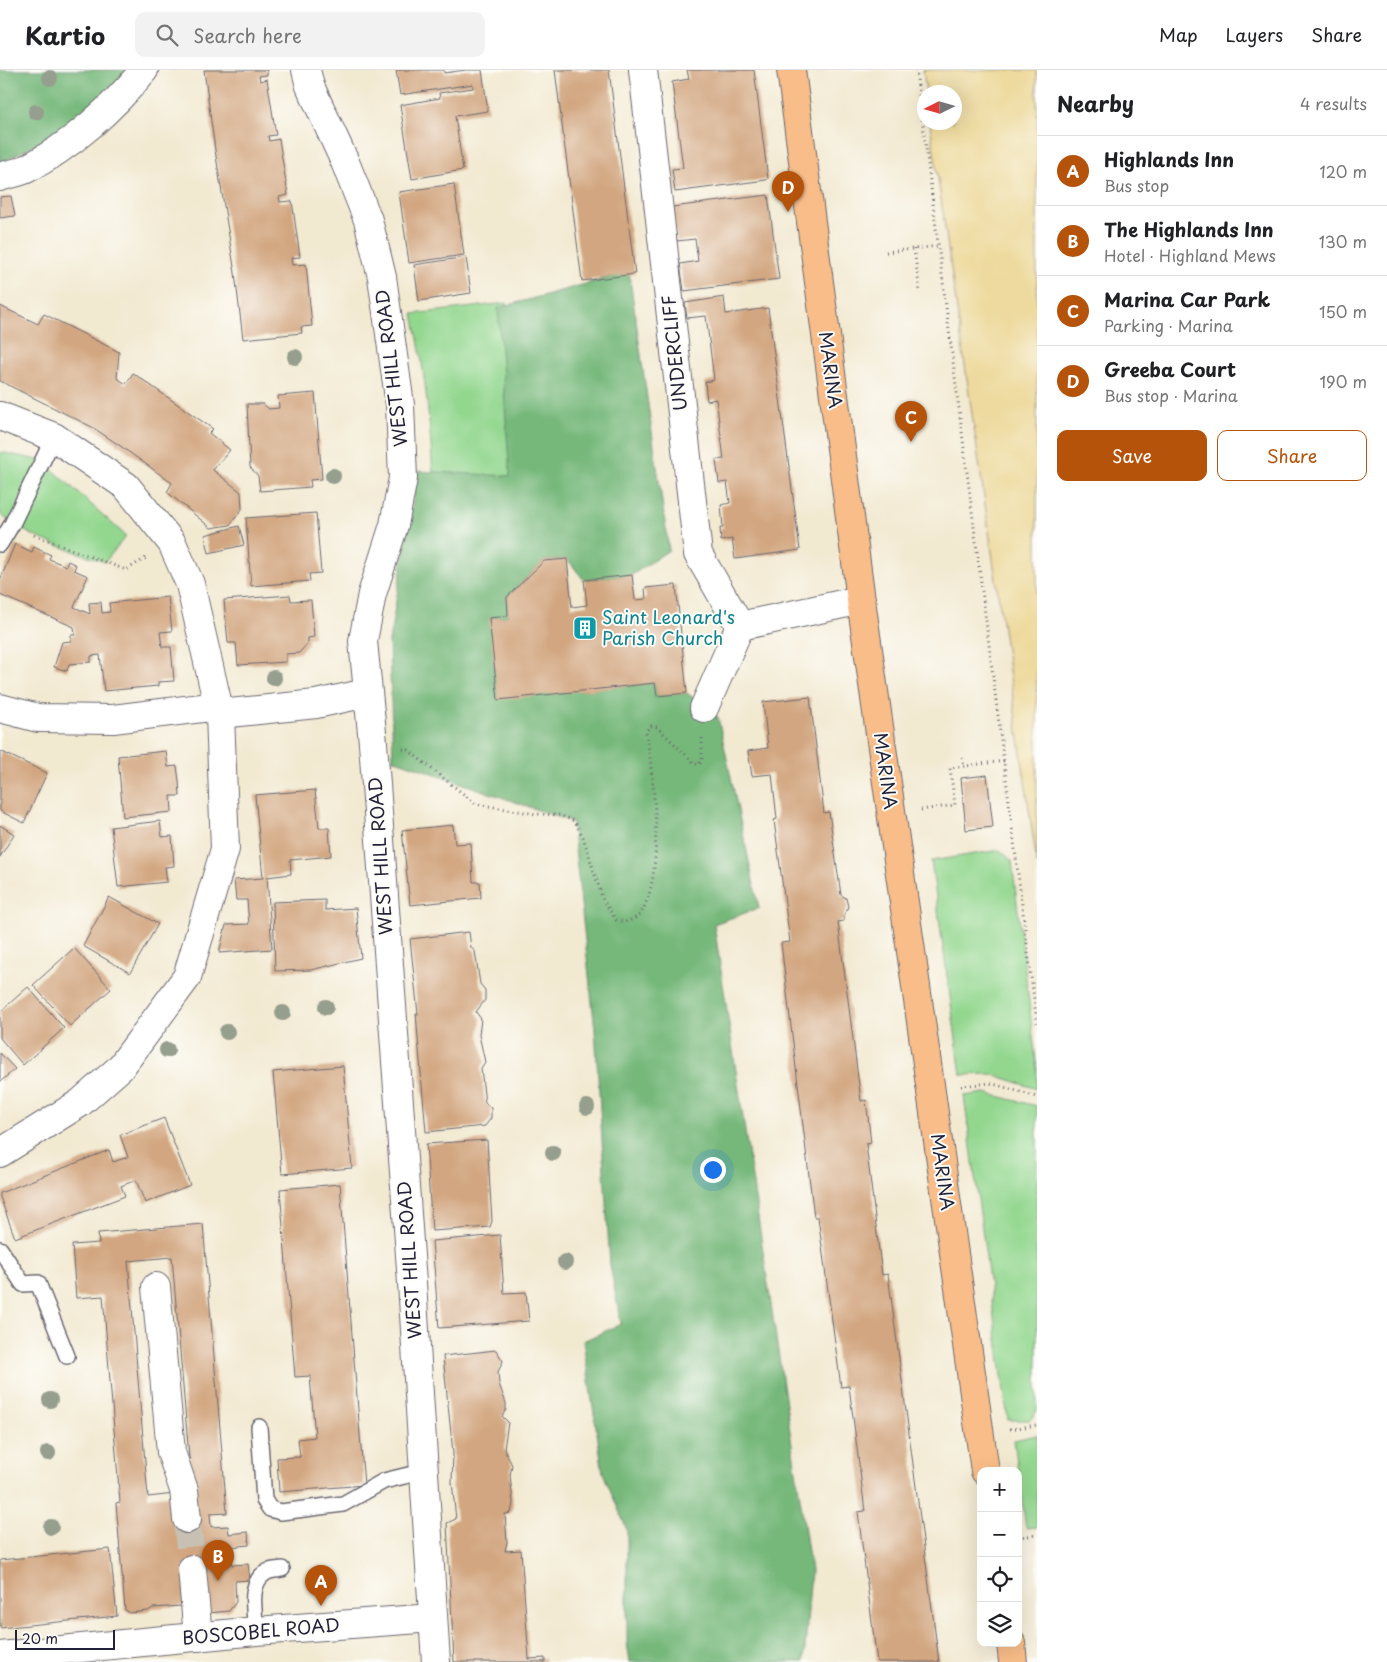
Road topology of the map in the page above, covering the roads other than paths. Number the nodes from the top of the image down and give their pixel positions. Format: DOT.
graph roads {
  1 [pos="144,70"];
  2 [pos="306,70"];
  3 [pos="644,70"];
  4 [pos="791,70"];
  5 [pos="0,177"];
  6 [pos="0,416"];
  7 [pos="54,437"];
  8 [pos="0,544"];
  9 [pos="861,600"];
  10 [pos="740,626"];
  11 [pos="367,693"];
  12 [pos="0,708"];
  13 [pos="704,708"];
  14 [pos="219,710"];
  15 [pos="0,1153"];
  16 [pos="0,1249"];
  17 [pos="156,1287"];
  18 [pos="67,1356"];
  19 [pos="258,1426"];
  20 [pos="984,1467"];
  21 [pos="425,1471"];
  22 [pos="187,1519"];
  23 [pos="192,1569"];
  24 [pos="282,1569"];
  25 [pos="433,1618"];
  26 [pos="256,1631"];
  27 [pos="198,1637"];
  28 [pos="1011,1647"];
  29 [pos="0,1656"];
  30 [pos="58,1656"];
  31 [pos="436,1662"];
  32 [pos="1013,1662"];
  1 -- 5 [label="street"];
  2 -- 11 [label="street, WEST HILL ROAD"];
  3 -- 10 [label="street, UNDERCLIFF"];
  4 -- 9 [label="highway, MARINA"];
  6 -- 7 [label="street"];
  7 -- 8 [label="lane"];
  7 -- 14 [label="street"];
  9 -- 10 [label="street"];
  9 -- 20 [label="highway, MARINA"];
  10 -- 13 [label="street"];
  11 -- 14 [label="street"];
  11 -- 21 [label="street, WEST HILL ROAD"];
  12 -- 14 [label="street"];
  14 -- 15 [label="street"];
  16 -- 18 [label="lane"];
  17 -- 22 [label="street"];
  19 -- 21 [label="lane"];
  21 -- 25 [label="street, WEST HILL ROAD"];
  23 -- 27 [label="street"];
  24 -- 26 [label="lane"];
  25 -- 26 [label="street, BOSCOBEL ROAD"];
  25 -- 31 [label="street, WEST HILL ROAD"];
  26 -- 27 [label="street, BOSCOBEL ROAD"];
  27 -- 30 [label="street, BOSCOBEL ROAD"];
  28 -- 32 [label="highway"];
  29 -- 30 [label="street, BOSCOBEL ROAD"];
}
